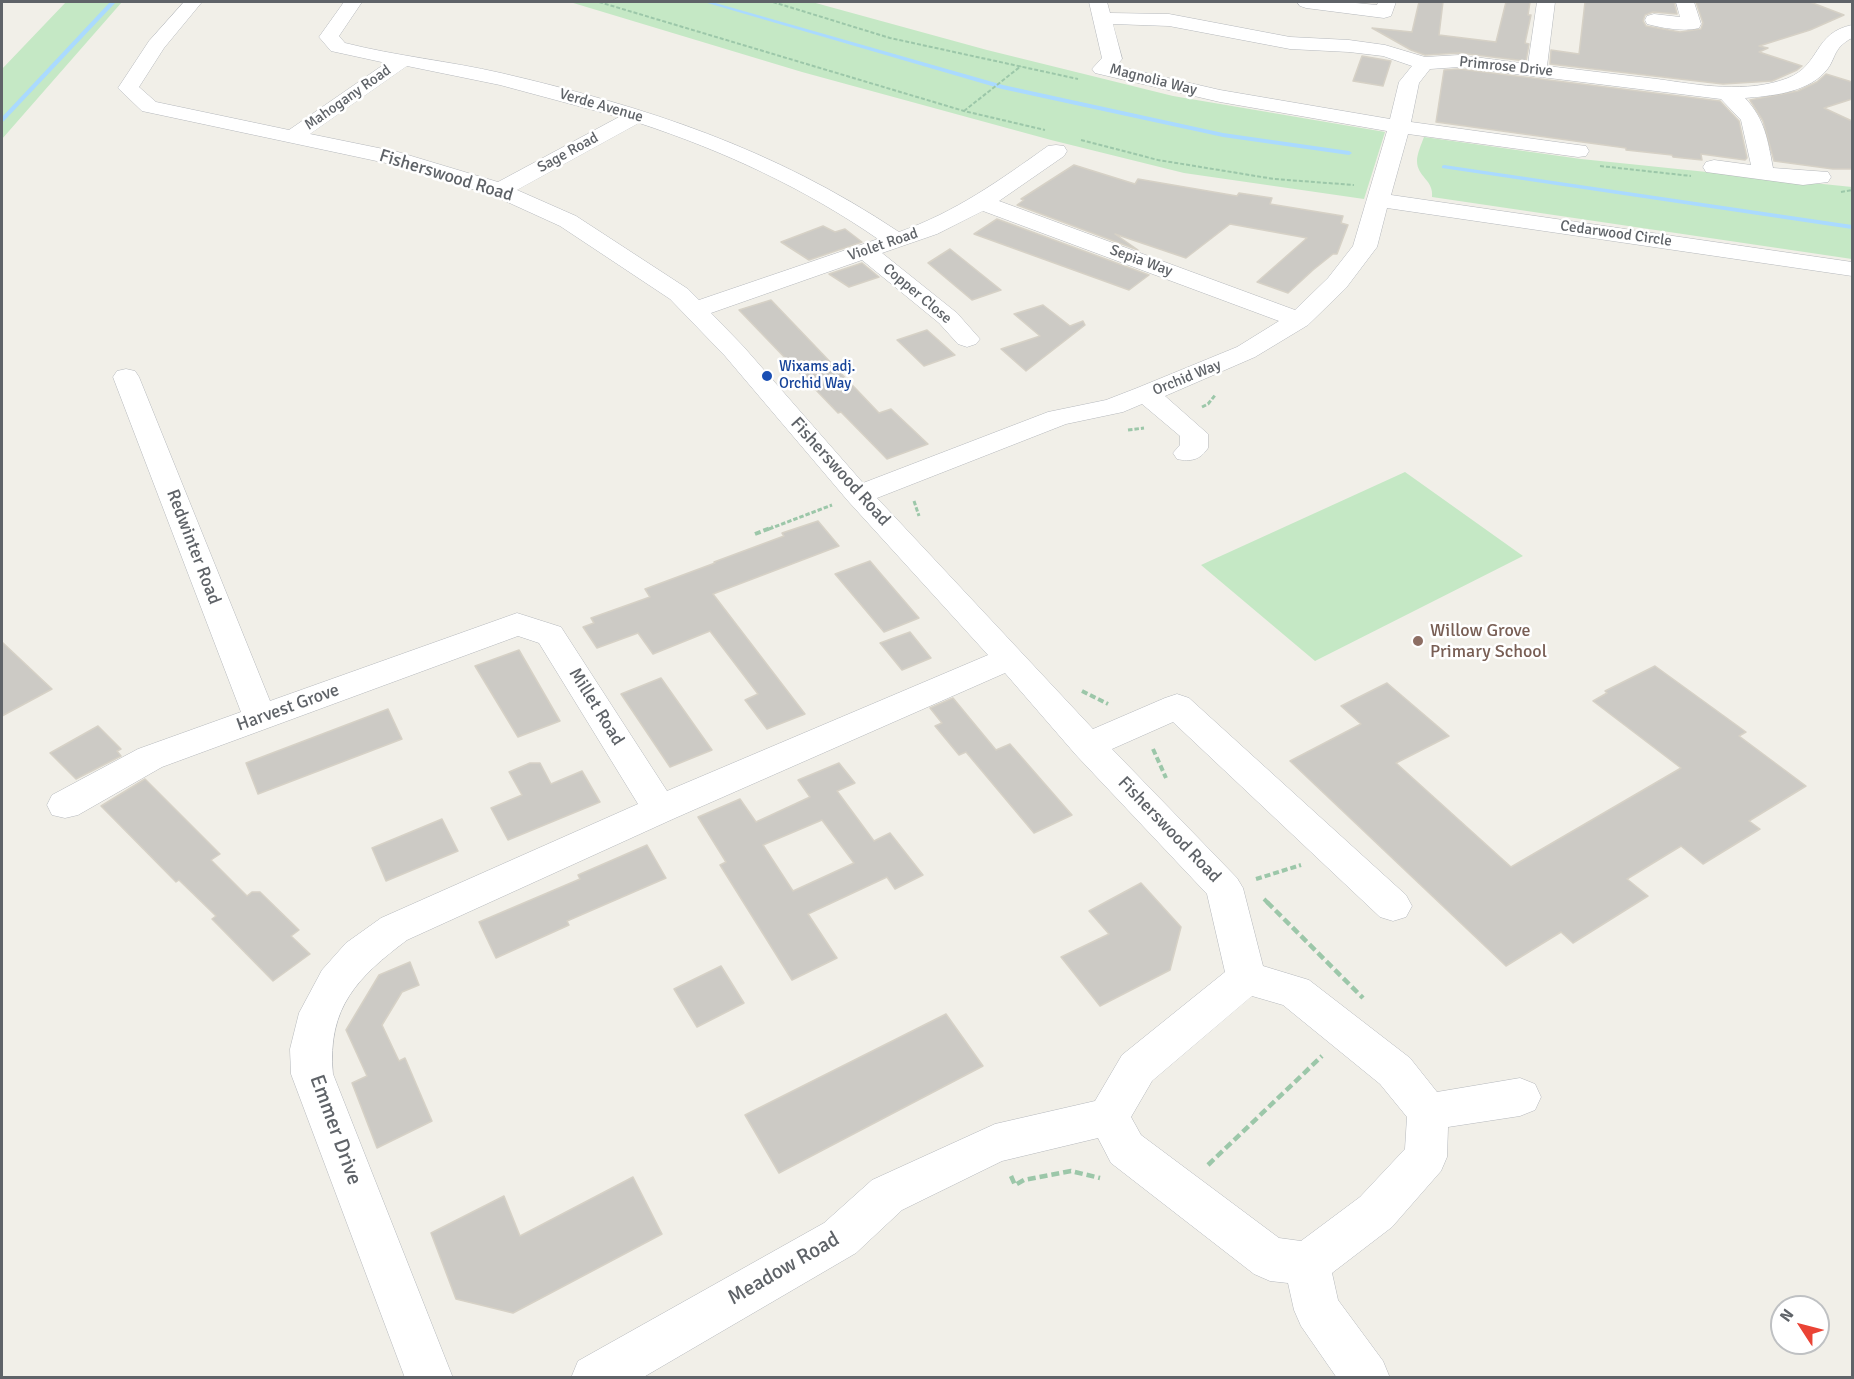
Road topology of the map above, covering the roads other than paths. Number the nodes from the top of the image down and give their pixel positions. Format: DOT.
graph roads {
  1 [pos="193,2"];
  2 [pos="353,2"];
  3 [pos="1306,2"];
  4 [pos="1387,2"];
  5 [pos="1546,2"];
  6 [pos="1685,2"];
  7 [pos="1334,5"];
  8 [pos="1100,10"];
  9 [pos="1654,20"];
  10 [pos="1852,31"];
  11 [pos="1327,45"];
  12 [pos="404,59"];
  13 [pos="1424,63"];
  14 [pos="1537,69"];
  15 [pos="1727,93"];
  16 [pos="636,116"];
  17 [pos="1400,127"];
  18 [pos="292,137"];
  19 [pos="1061,140"];
  20 [pos="1578,151"];
  21 [pos="1707,172"];
  22 [pos="1763,173"];
  23 [pos="1825,184"];
  24 [pos="500,190"];
  25 [pos="1381,192"];
  26 [pos="982,203"];
  27 [pos="896,240"];
  28 [pos="866,251"];
  29 [pos="1852,269"];
  30 [pos="695,310"];
  31 [pos="1299,320"];
  32 [pos="967,339"];
  33 [pos="126,377"];
  34 [pos="1146,394"];
  35 [pos="1187,453"];
  36 [pos="858,495"];
  37 [pos="517,624"];
  38 [pos="1010,658"];
  39 [pos="260,718"];
  40 [pos="1088,746"];
  41 [pos="65,805"];
  42 [pos="655,811"];
  43 [pos="1393,906"];
  44 [pos="1246,978"];
  45 [pos="1520,1097"];
  46 [pos="1428,1112"];
  47 [pos="1108,1117"];
  48 [pos="1307,1264"];
  49 [pos="429,1377"];
  50 [pos="595,1377"];
  51 [pos="1366,1377"];
  1 -- 18 [label="street, Fisherswood Road"];
  2 -- 12 [label="street, Verde Avenue"];
  3 -- 7 [label="street"];
  4 -- 7 [label="street"];
  5 -- 14 [label="street"];
  6 -- 9 [label="street"];
  7 -- 11 [label="street"];
  8 -- 11 [label="street, Primrose Drive"];
  8 -- 17 [label="street, Magnolia Way"];
  10 -- 15 [label="street, Primrose Drive"];
  11 -- 13 [label="street, Primrose Drive"];
  12 -- 16 [label="street, Verde Avenue"];
  12 -- 18 [label="street, Mahogany Road"];
  13 -- 14 [label="street, Primrose Drive"];
  13 -- 17 [label="street, Orchid Way"];
  14 -- 15 [label="street, Primrose Drive"];
  15 -- 22 [label="street"];
  16 -- 24 [label="street, Sage Road"];
  16 -- 27 [label="street, Verde Avenue"];
  17 -- 20 [label="street"];
  17 -- 25 [label="street, Orchid Way"];
  18 -- 24 [label="street, Fisherswood Road"];
  19 -- 26 [label="street, Violet Road"];
  21 -- 22 [label="street"];
  22 -- 23 [label="street"];
  24 -- 30 [label="street, Fisherswood Road"];
  25 -- 29 [label="street, Cedarwood Circle"];
  25 -- 31 [label="street, Orchid Way"];
  26 -- 27 [label="street, Violet Road"];
  26 -- 31 [label="street, Sepia Way"];
  27 -- 28 [label="street, Violet Road"];
  28 -- 30 [label="street, Violet Road"];
  28 -- 32 [label="street, Copper Close"];
  30 -- 36 [label="street, Fisherswood Road"];
  31 -- 34 [label="street, Orchid Way"];
  33 -- 39 [label="street, Redwinter Road"];
  34 -- 35 [label="street"];
  34 -- 36 [label="street, Orchid Way"];
  36 -- 38 [label="street, Fisherswood Road"];
  37 -- 39 [label="street, Harvest Grove"];
  37 -- 42 [label="street, Millet Road"];
  38 -- 40 [label="street, Fisherswood Road"];
  38 -- 42 [label="street, Emmer Drive"];
  39 -- 41 [label="street, Harvest Grove"];
  40 -- 43 [label="street"];
  40 -- 44 [label="street, Fisherswood Road"];
  42 -- 49 [label="street, Emmer Drive"];
  44 -- 46 [label="street"];
  44 -- 47 [label="street"];
  45 -- 46 [label="street"];
  46 -- 48 [label="street"];
  47 -- 48 [label="street"];
  47 -- 50 [label="street, Meadow Road"];
  48 -- 51 [label="street"];
}
